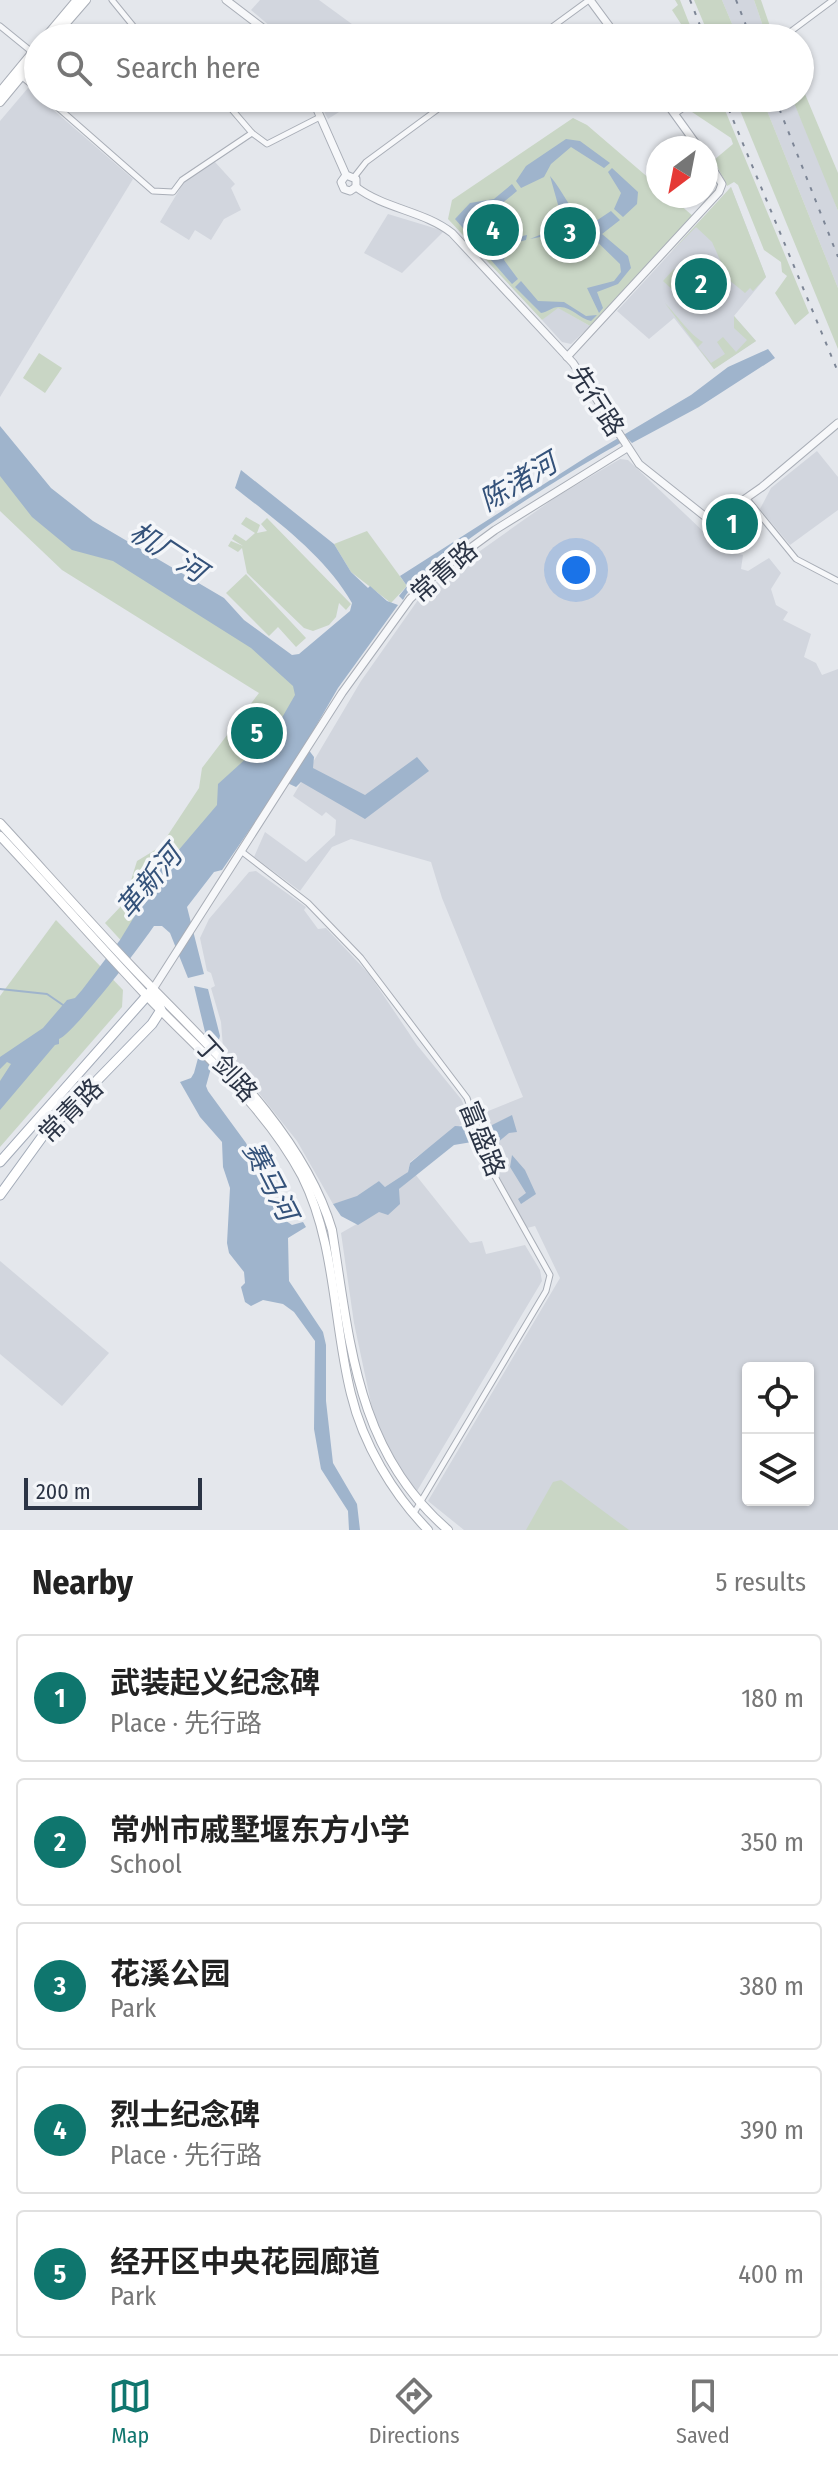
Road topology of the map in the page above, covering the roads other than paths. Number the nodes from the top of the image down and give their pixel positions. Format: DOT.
graph roads {
  1 [pos="77,0"];
  2 [pos="86,0"];
  3 [pos="112,0"];
  4 [pos="226,0"];
  5 [pos="590,0"];
  6 [pos="833,0"];
  7 [pos="57,24"];
  8 [pos="65,24"];
  9 [pos="132,24"];
  10 [pos="258,24"];
  11 [pos="557,24"];
  12 [pos="608,24"];
  13 [pos="801,24"];
  14 [pos="0,26"];
  15 [pos="24,43"];
  16 [pos="24,65"];
  17 [pos="24,71"];
  18 [pos="21,76"];
  19 [pos="24,78"];
  20 [pos="0,92"];
  21 [pos="0,102"];
  22 [pos="63,112"];
  23 [pos="234,112"];
  24 [pos="319,112"];
  25 [pos="434,112"];
  26 [pos="678,112"];
  27 [pos="675,114"];
  28 [pos="321,116"];
  29 [pos="252,133"];
  30 [pos="691,136"];
  31 [pos="718,175"];
  32 [pos="350,176"];
  33 [pos="356,187"];
  34 [pos="718,193"];
  35 [pos="704,208"];
  36 [pos="567,357"];
  37 [pos="838,423"];
  38 [pos="626,446"];
  39 [pos="747,499"];
  40 [pos="838,581"];
  41 [pos="0,823"];
  42 [pos="0,836"];
  43 [pos="241,851"];
  44 [pos="109,948"];
  45 [pos="149,991"];
  46 [pos="161,1010"];
  47 [pos="198,1042"];
  48 [pos="219,1062"];
  49 [pos="0,1162"];
  50 [pos="0,1195"];
  51 [pos="419,1504"];
  52 [pos="413,1514"];
  53 [pos="428,1530"];
  54 [pos="448,1530"];
  1 -- 7 [label="main road"];
  2 -- 8 [label="main road"];
  3 -- 9 [label="street"];
  4 -- 10 [label="street"];
  5 -- 11 [label="street"];
  5 -- 12 [label="street"];
  6 -- 13 [label="street"];
  14 -- 15 [label="street"];
  16 -- 20 [label="main road"];
  17 -- 18 [label="main road"];
  18 -- 19 [label="street"];
  18 -- 21 [label="main road"];
  22 -- 29 [label="street"];
  23 -- 29 [label="street"];
  24 -- 28 [label="street"];
  25 -- 32 [label="street"];
  26 -- 27 [label="street"];
  27 -- 30 [label="street"];
  28 -- 29 [label="street"];
  28 -- 32 [label="street"];
  31 -- 34 [label="street"];
  32 -- 33 [label="street"];
  32 -- 33 [label="street, 先行路"];
  33 -- 36 [label="street, 先行路"];
  35 -- 36 [label="street"];
  36 -- 38 [label="street, 先行路"];
  37 -- 39 [label="street, 先行路"];
  38 -- 39 [label="street, 先行路"];
  38 -- 43 [label="street, 常青路"];
  39 -- 40 [label="street"];
  41 -- 44 [label="main road, 丁剑路"];
  42 -- 44 [label="main road, 丁剑路"];
  43 -- 45 [label="street, 常青路"];
  43 -- 51 [label="street, 富盛路"];
  44 -- 45 [label="main road, 丁剑路"];
  45 -- 46 [label="main road"];
  45 -- 47 [label="main road, 丁剑路"];
  45 -- 49 [label="main road, 常青路"];
  46 -- 47 [label="main road, 丁剑路"];
  46 -- 50 [label="main road, 常青路"];
  47 -- 48 [label="main road, 丁剑路"];
  48 -- 51 [label="main road, 丁剑路"];
  48 -- 52 [label="main road, 丁剑路"];
  51 -- 52 [label="street, 富盛路"];
  51 -- 54 [label="main road, 丁剑路"];
  52 -- 53 [label="main road, 丁剑路"];
}
